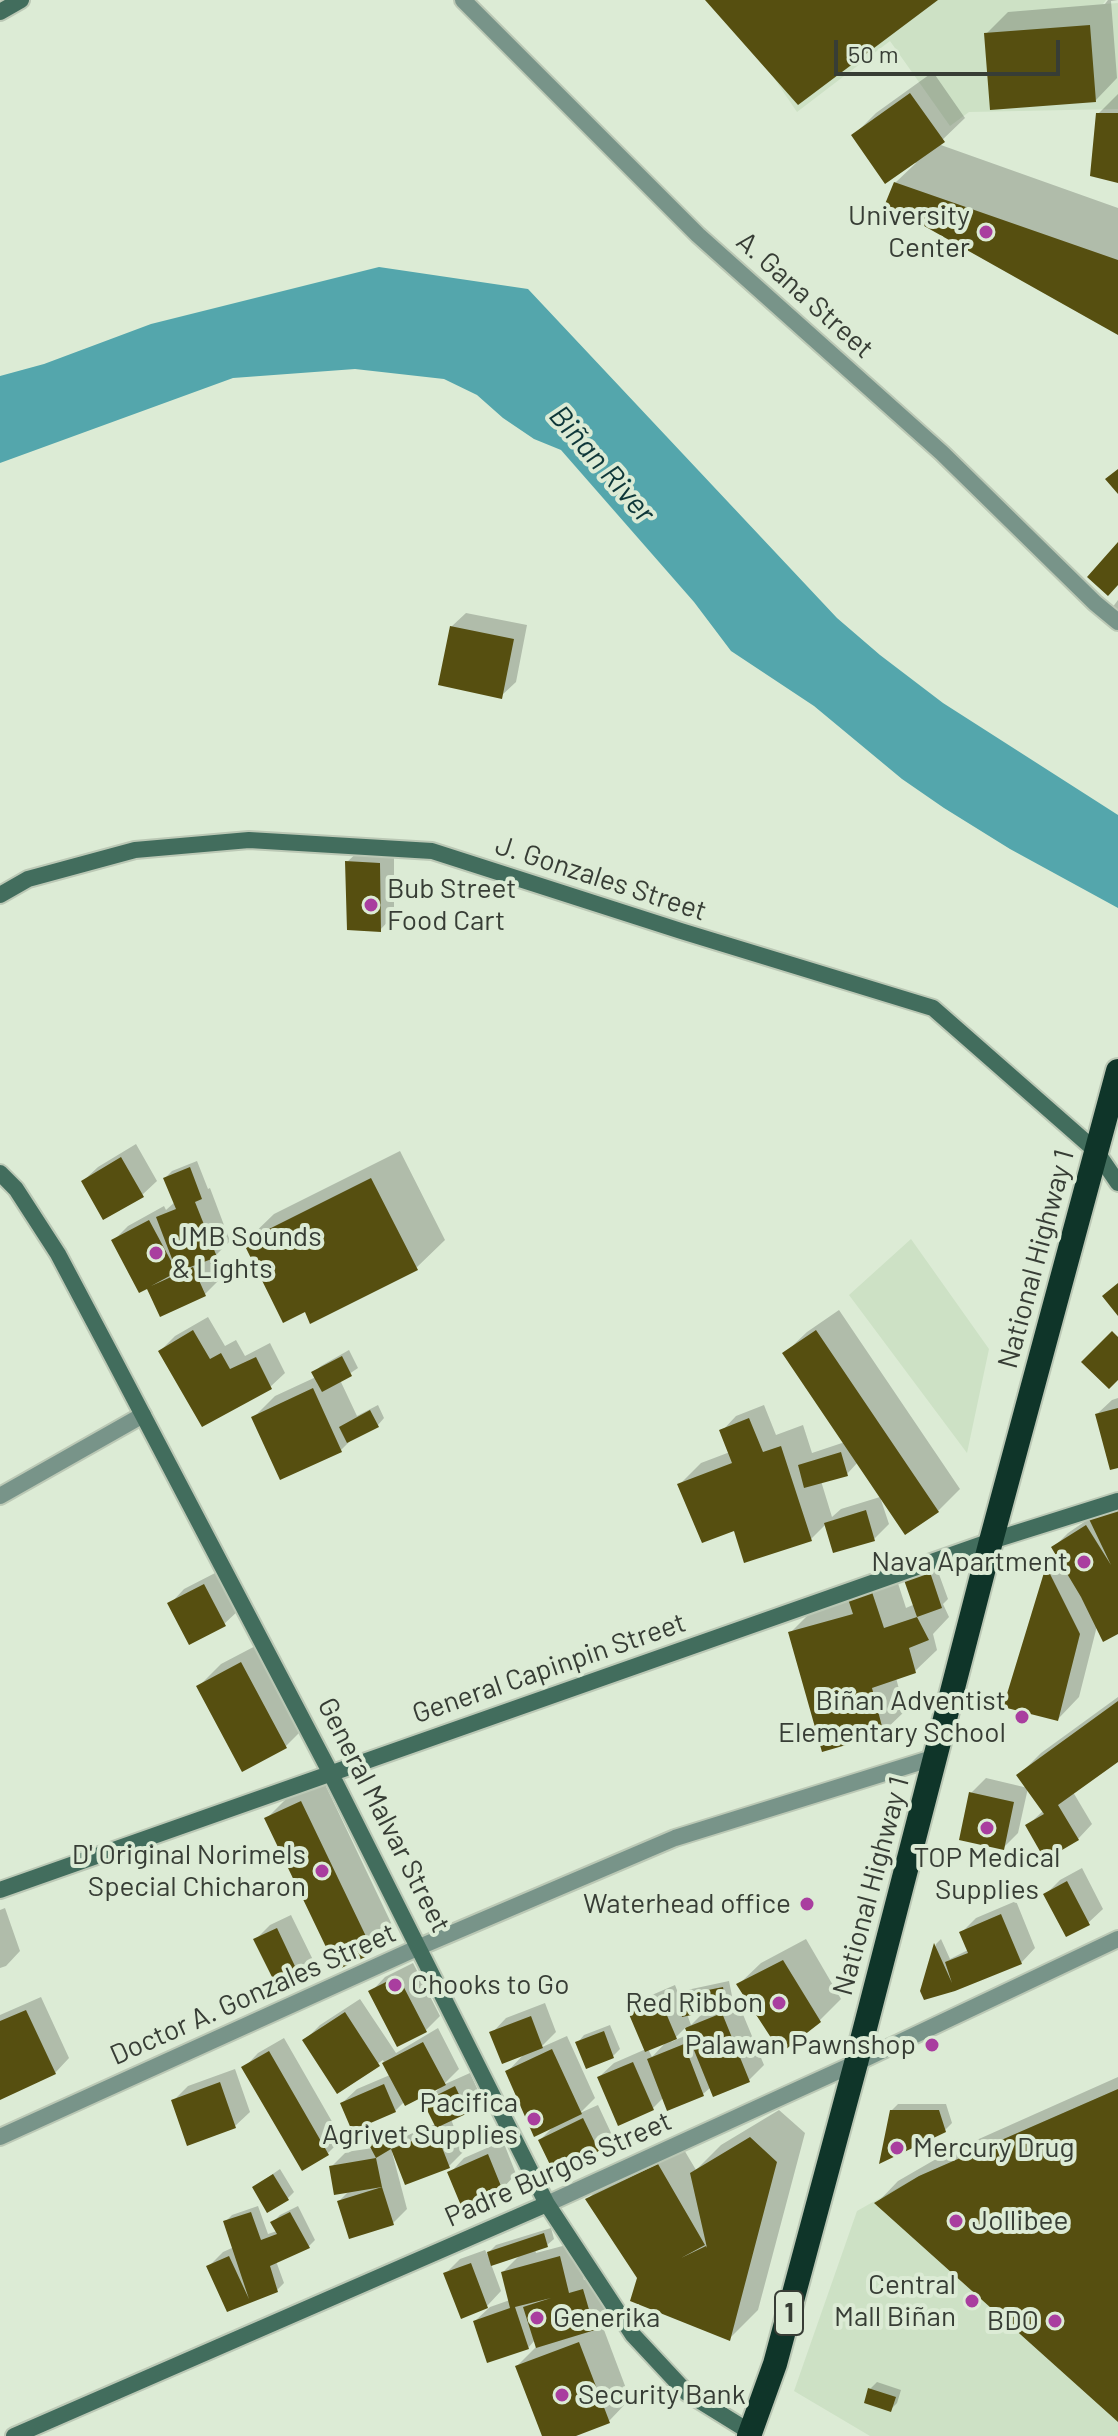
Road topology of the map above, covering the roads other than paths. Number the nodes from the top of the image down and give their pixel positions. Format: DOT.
graph roads {
  1 [pos="21,0"];
  2 [pos="463,0"];
  3 [pos="0,12"];
  4 [pos="1118,622"];
  5 [pos="0,895"];
  6 [pos="1118,1071"];
  7 [pos="1096,1151"];
  8 [pos="0,1173"];
  9 [pos="1118,1183"];
  10 [pos="143,1415"];
  11 [pos="0,1496"];
  12 [pos="1118,1501"];
  13 [pos="991,1541"];
  14 [pos="936,1757"];
  15 [pos="330,1772"];
  16 [pos="0,1890"];
  17 [pos="1118,1939"];
  18 [pos="417,1948"];
  19 [pos="856,2063"];
  20 [pos="0,2137"];
  21 [pos="547,2204"];
  22 [pos="755,2435"];
  23 [pos="14,2436"];
  1 -- 3 [label="street"];
  2 -- 4 [label="street, A. Gana Street"];
  5 -- 7 [label="street, J. Gonzales Street"];
  6 -- 7 [label="highway, National Highway 1 / 1"];
  7 -- 9 [label="street, J. Gonzales Street"];
  7 -- 13 [label="highway, National Highway 1 / 1"];
  8 -- 10 [label="street, General Malvar Street"];
  10 -- 11 [label="street"];
  10 -- 15 [label="street, General Malvar Street"];
  12 -- 13 [label="street, General Capinpin Street"];
  13 -- 14 [label="highway, National Highway 1 / 1"];
  13 -- 15 [label="street, General Capinpin Street"];
  14 -- 18 [label="street, Doctor A. Gonzales Street"];
  14 -- 19 [label="highway, National Highway 1 / 1"];
  15 -- 16 [label="street, General Capinpin Street"];
  15 -- 18 [label="street, General Malvar Street"];
  17 -- 19 [label="street, Padre Burgos Street"];
  18 -- 20 [label="street, Doctor A. Gonzales Street"];
  18 -- 21 [label="street, General Malvar Street"];
  19 -- 21 [label="street, Padre Burgos Street"];
  19 -- 22 [label="highway, National Highway 1 / 1"];
  21 -- 22 [label="street, General Malvar Street"];
  21 -- 23 [label="street, Padre Burgos Street"];
}
